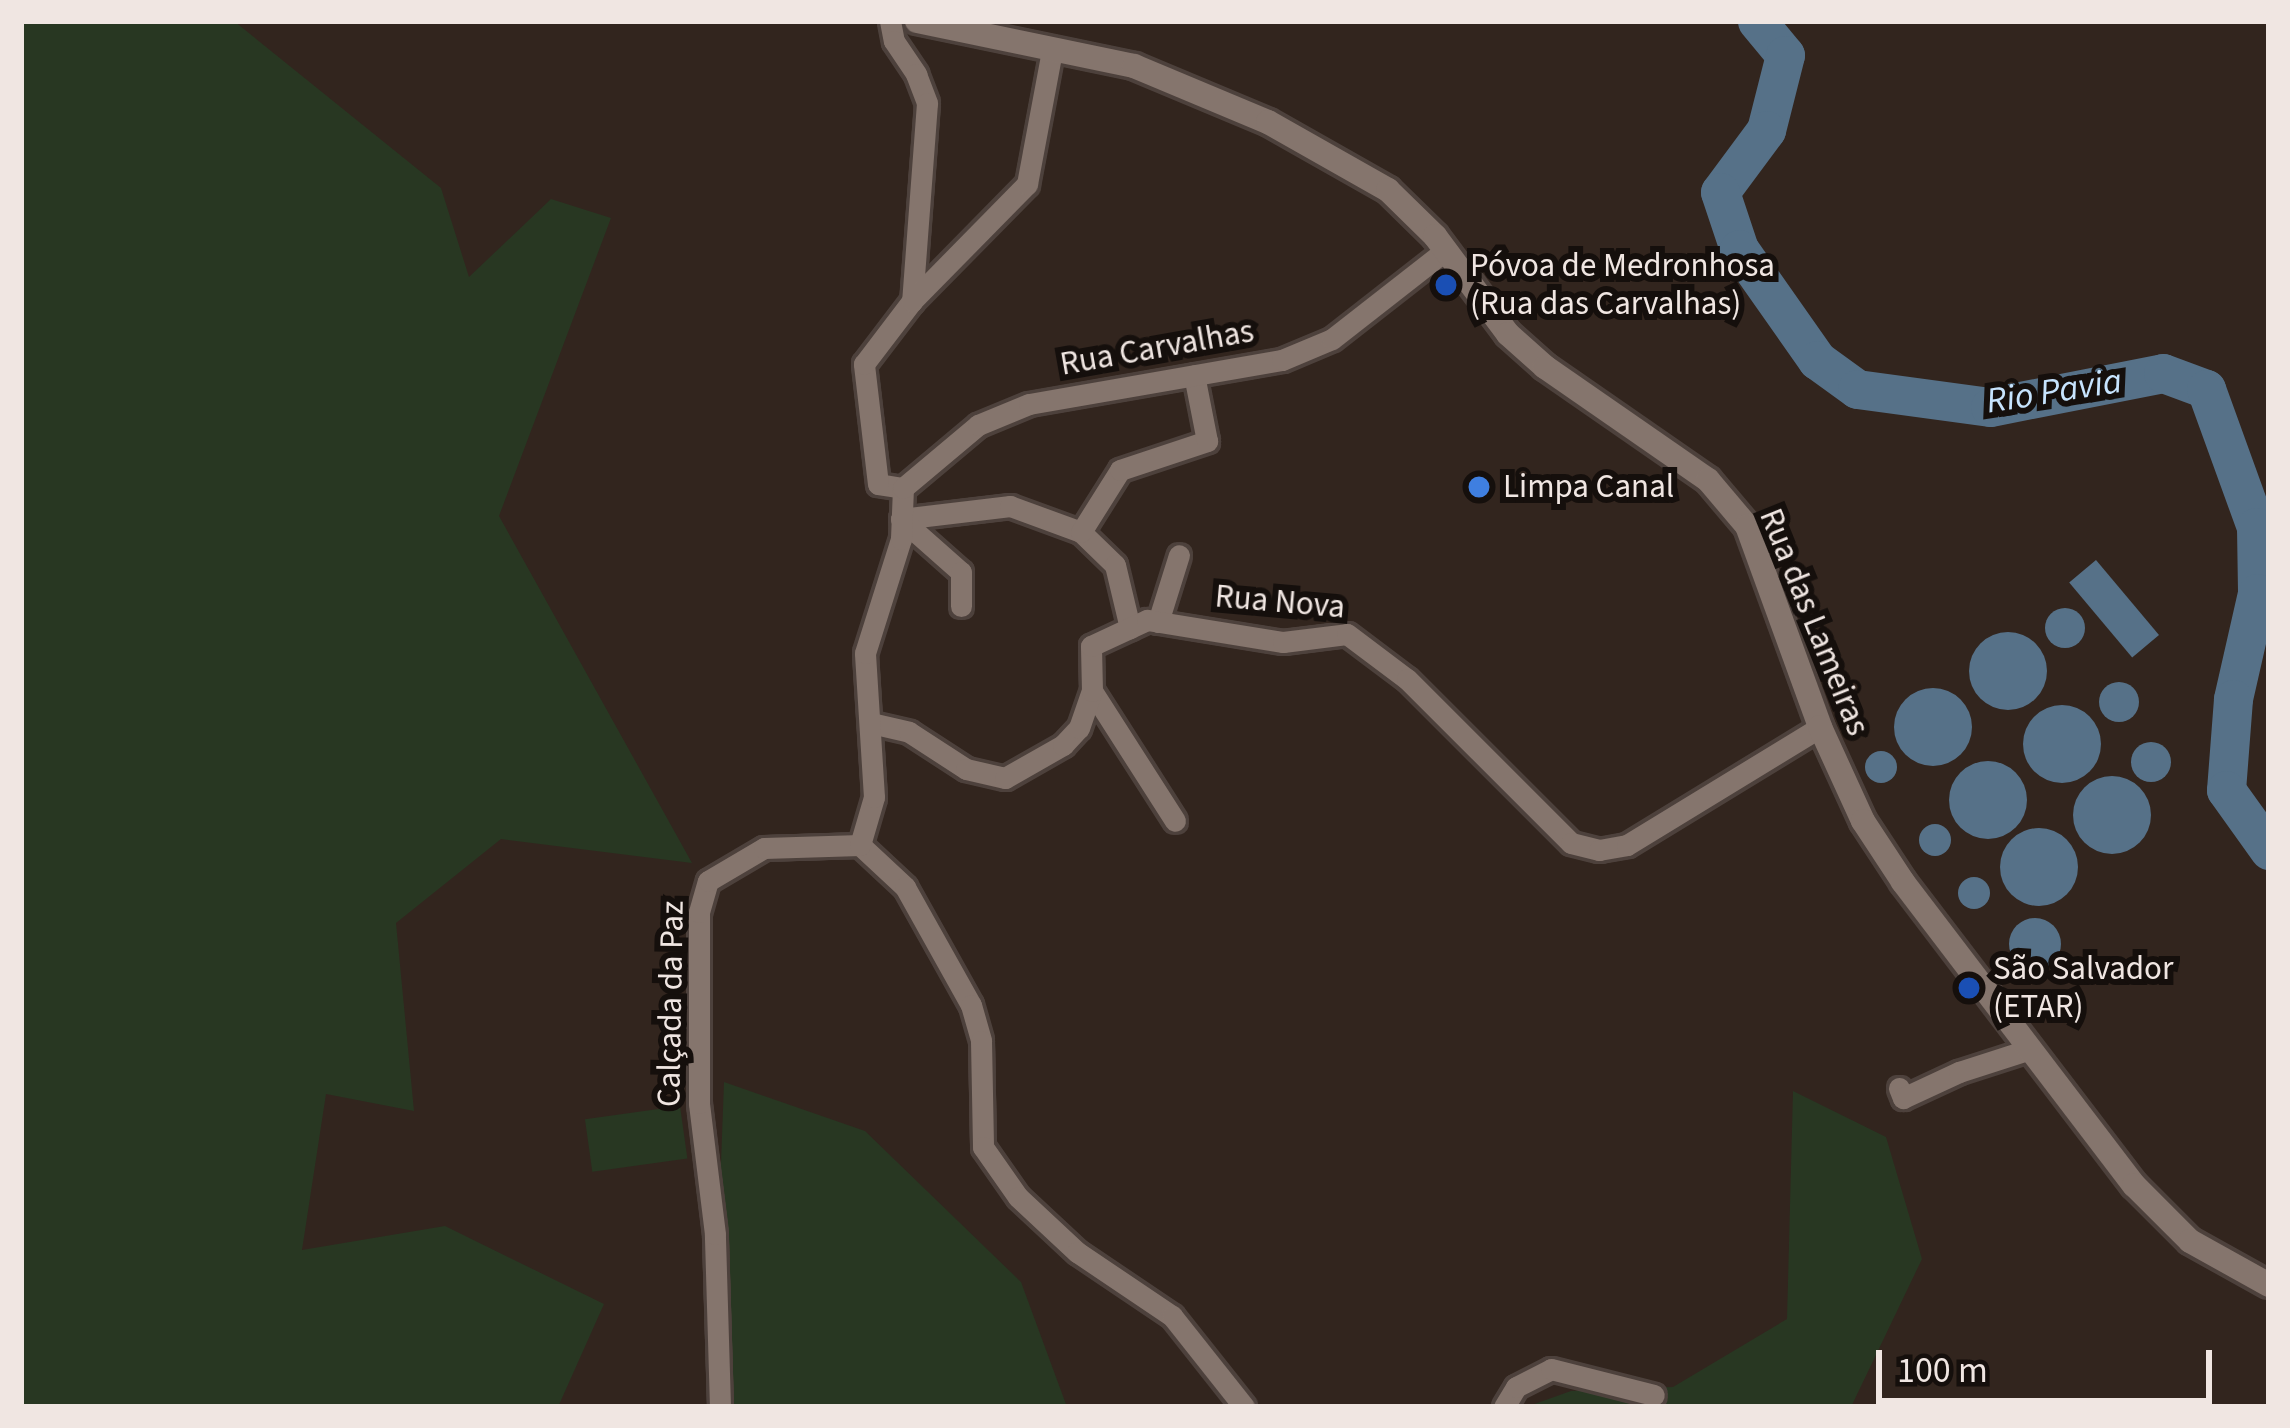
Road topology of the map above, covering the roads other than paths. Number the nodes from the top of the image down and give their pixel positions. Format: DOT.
graph roads {
  1 [pos="890,21"];
  2 [pos="917,21"];
  3 [pos="1052,51"];
  4 [pos="1446,250"];
  5 [pos="912,301"];
  6 [pos="1195,375"];
  7 [pos="903,488"];
  8 [pos="902,519"];
  9 [pos="1081,532"];
  10 [pos="1179,555"];
  11 [pos="961,606"];
  12 [pos="1158,622"];
  13 [pos="1130,628"];
  14 [pos="1091,691"];
  15 [pos="871,724"];
  16 [pos="1820,728"];
  17 [pos="1175,821"];
  18 [pos="860,844"];
  19 [pos="2030,1048"];
  20 [pos="1898,1088"];
  21 [pos="2269,1285"];
  22 [pos="1654,1395"];
  23 [pos="720,1407"];
  24 [pos="1244,1407"];
  25 [pos="1504,1407"];
  1 -- 5 [label="street"];
  2 -- 3 [label="street, Rua das Lameiras"];
  3 -- 4 [label="street, Rua das Lameiras"];
  3 -- 5 [label="street"];
  4 -- 6 [label="street, Rua Carvalhas"];
  4 -- 16 [label="street, Rua das Lameiras"];
  5 -- 7 [label="street"];
  6 -- 7 [label="street, Rua Carvalhas"];
  6 -- 9 [label="street"];
  7 -- 8 [label="street"];
  8 -- 9 [label="street"];
  8 -- 11 [label="street"];
  8 -- 15 [label="street"];
  9 -- 13 [label="street"];
  10 -- 12 [label="street"];
  12 -- 13 [label="street, Rua Nova"];
  12 -- 16 [label="street, Rua Nova"];
  13 -- 14 [label="street, Rua Nova"];
  14 -- 15 [label="street, Rua Nova"];
  14 -- 17 [label="street"];
  15 -- 18 [label="street"];
  16 -- 19 [label="street, Rua das Lameiras"];
  18 -- 23 [label="street, Calçada da Paz"];
  18 -- 24 [label="street"];
  19 -- 20 [label="street"];
  19 -- 21 [label="street, Rua das Lameiras"];
  22 -- 25 [label="street"];
}
